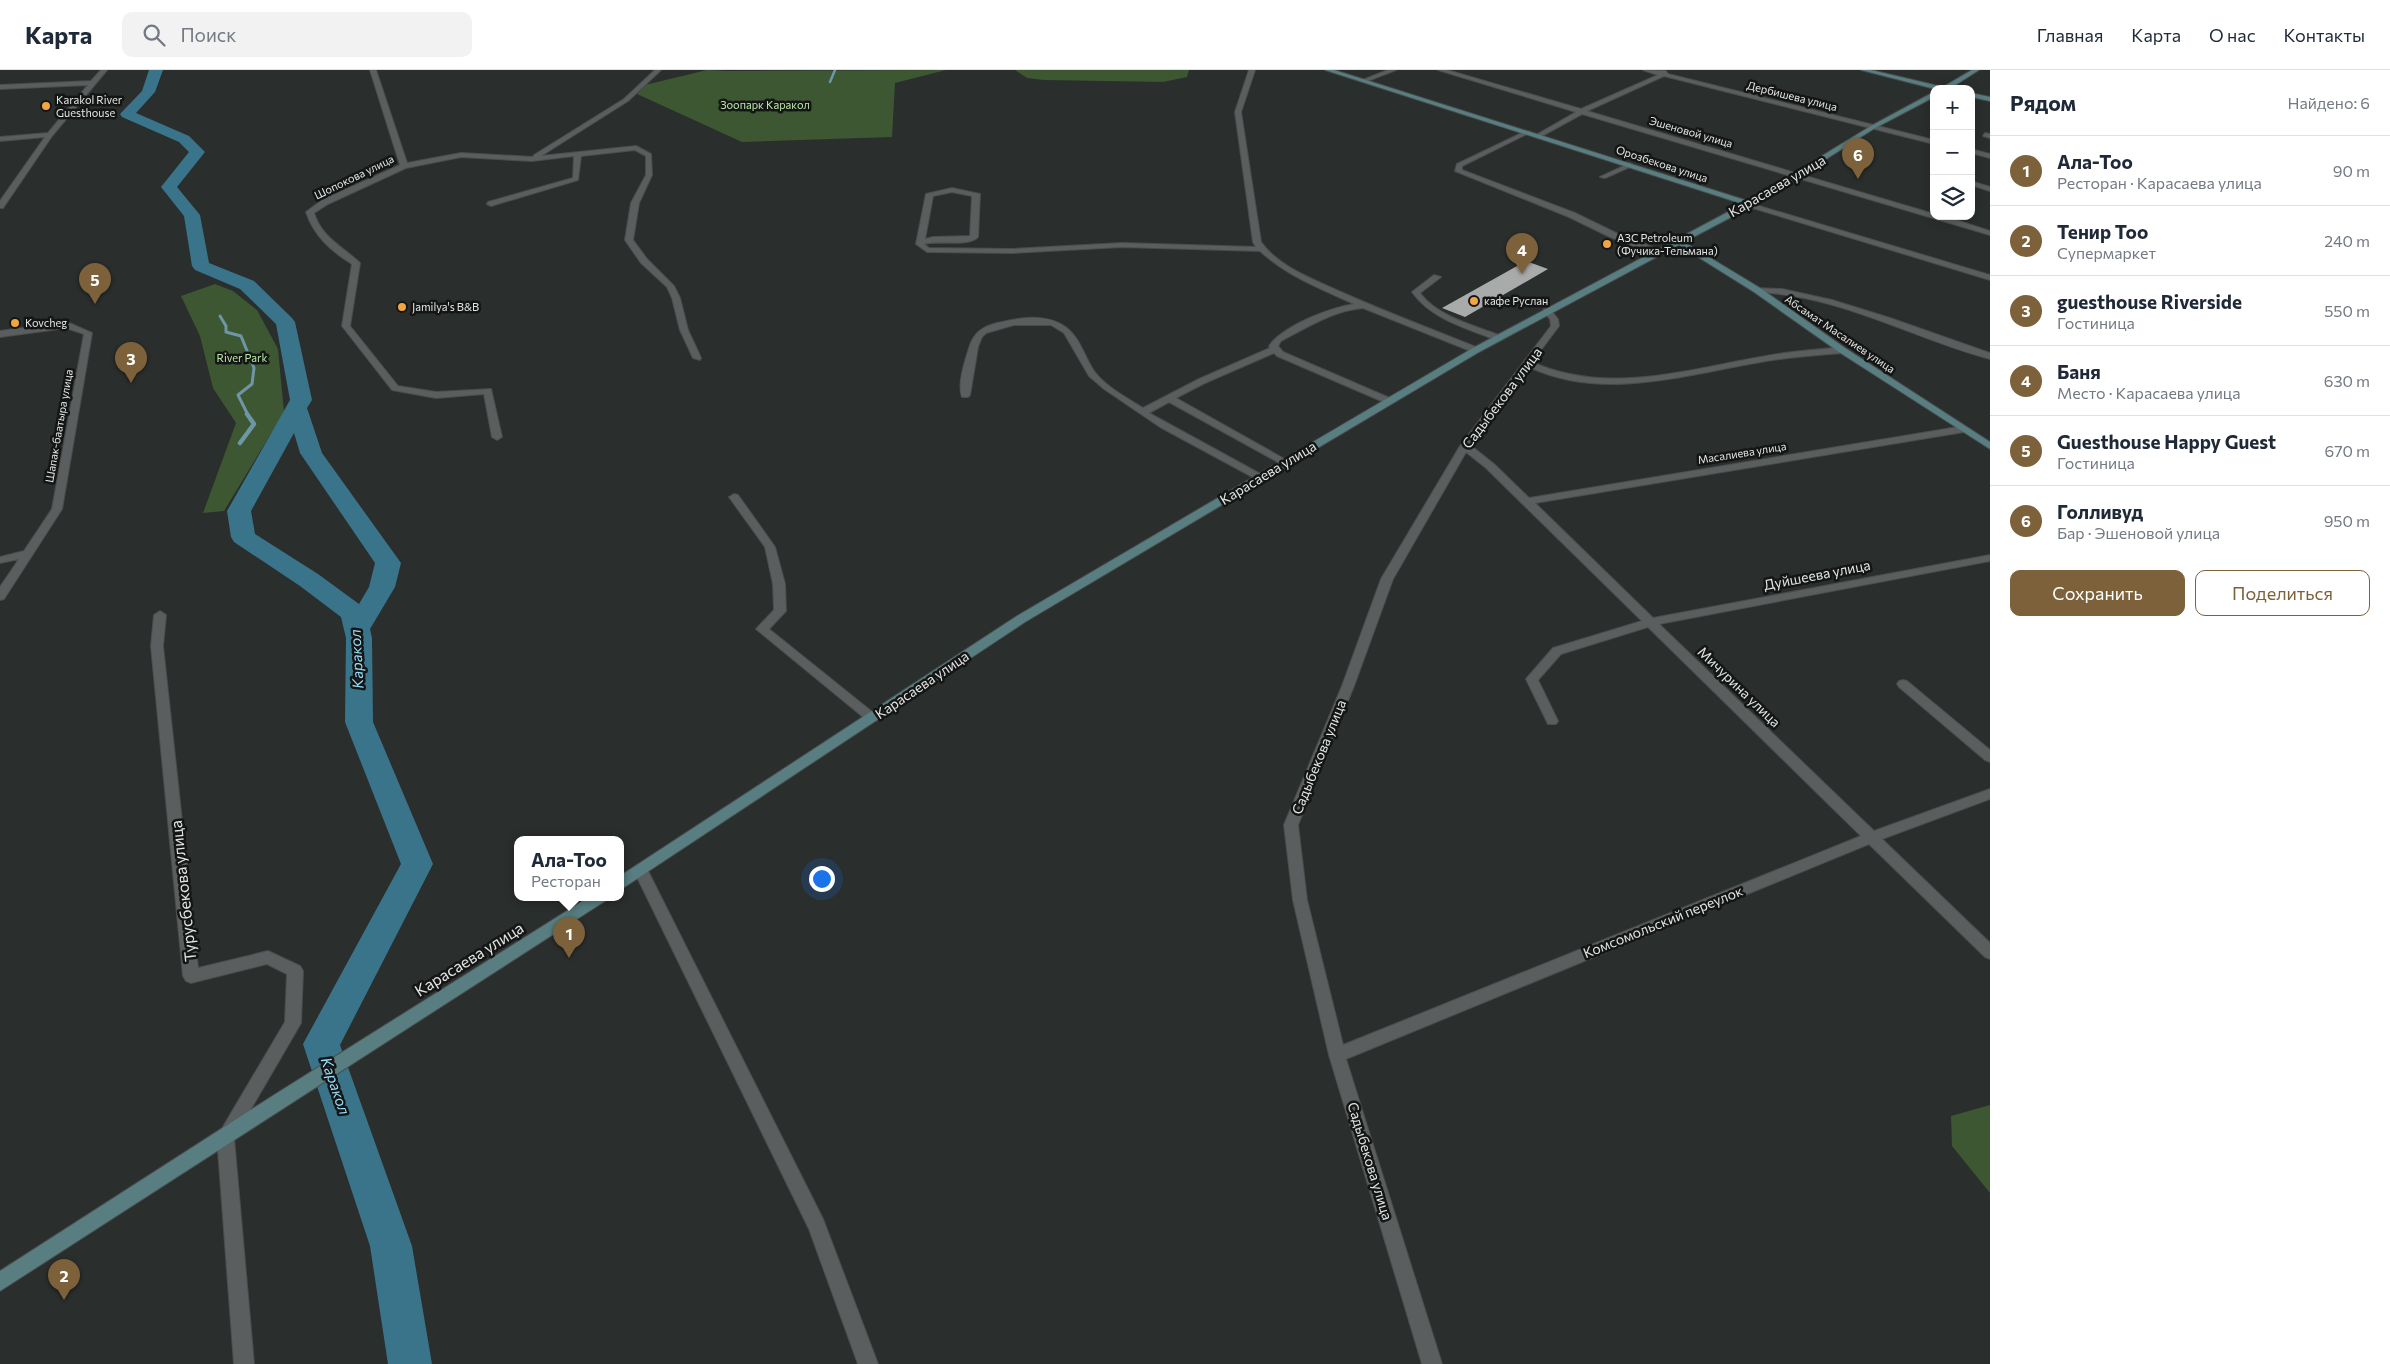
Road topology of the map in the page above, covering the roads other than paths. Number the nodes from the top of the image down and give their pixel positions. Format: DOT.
graph roads {
  1 [pos="104,70"];
  2 [pos="373,70"];
  3 [pos="658,70"];
  4 [pos="1252,70"];
  5 [pos="1328,70"];
  6 [pos="1393,70"];
  7 [pos="1441,70"];
  8 [pos="1646,70"];
  9 [pos="1672,70"];
  10 [pos="1864,70"];
  11 [pos="1976,70"];
  12 [pos="1663,74"];
  13 [pos="1363,81"];
  14 [pos="94,83"];
  15 [pos="1951,85"];
  16 [pos="1930,86"];
  17 [pos="0,88"];
  18 [pos="1930,96"];
  19 [pos="1975,96"];
  20 [pos="1990,99"];
  21 [pos="1582,111"];
  22 [pos="1873,127"];
  23 [pos="1528,132"];
  24 [pos="50,135"];
  25 [pos="1538,136"];
  26 [pos="0,138"];
  27 [pos="1930,141"];
  28 [pos="578,154"];
  29 [pos="1975,154"];
  30 [pos="1990,156"];
  31 [pos="532,159"];
  32 [pos="1630,165"];
  33 [pos="404,166"];
  34 [pos="1798,175"];
  35 [pos="1603,177"];
  36 [pos="1975,184"];
  37 [pos="1990,189"];
  38 [pos="492,204"];
  39 [pos="1750,204"];
  40 [pos="0,206"];
  41 [pos="1930,215"];
  42 [pos="1949,220"];
  43 [pos="1990,232"];
  44 [pos="1678,241"];
  45 [pos="922,242"];
  46 [pos="1262,249"];
  47 [pos="1657,252"];
  48 [pos="1437,277"];
  49 [pos="1990,278"];
  50 [pos="1756,290"];
  51 [pos="1365,305"];
  52 [pos="1547,311"];
  53 [pos="0,334"];
  54 [pos="1499,338"];
  55 [pos="1274,350"];
  56 [pos="1476,350"];
  57 [pos="1842,350"];
  58 [pos="1990,356"];
  59 [pos="697,358"];
  60 [pos="1527,363"];
  61 [pos="965,396"];
  62 [pos="1170,399"];
  63 [pos="1389,401"];
  64 [pos="1143,412"];
  65 [pos="1964,429"];
  66 [pos="497,437"];
  67 [pos="1465,446"];
  68 [pos="1990,446"];
  69 [pos="1285,463"];
  70 [pos="1260,478"];
  71 [pos="734,498"];
  72 [pos="1525,502"];
  73 [pos="27,554"];
  74 [pos="1990,558"];
  75 [pos="0,560"];
  76 [pos="0,596"];
  77 [pos="160,615"];
  78 [pos="1650,622"];
  79 [pos="1903,684"];
  80 [pos="872,718"];
  81 [pos="1552,721"];
  82 [pos="1990,757"];
  83 [pos="1990,794"];
  84 [pos="1872,837"];
  85 [pos="641,871"];
  86 [pos="624,882"];
  87 [pos="594,901"];
  88 [pos="1990,953"];
  89 [pos="1338,1055"];
  90 [pos="224,1137"];
  91 [pos="0,1282"];
  92 [pos="244,1364"];
  93 [pos="868,1364"];
  94 [pos="1432,1364"];
  1 -- 14 [label="street"];
  2 -- 33 [label="street"];
  3 -- 31 [label="street"];
  4 -- 46 [label="street"];
  5 -- 13 [label="street, Орозбекова улица"];
  6 -- 13 [label="street"];
  7 -- 21 [label="street, Эшеновой улица"];
  8 -- 12 [label="street, Дербишева улица"];
  9 -- 12 [label="street"];
  10 -- 16 [label="street"];
  11 -- 15 [label="street"];
  12 -- 21 [label="street"];
  12 -- 22 [label="street, Дербишева улица"];
  13 -- 23 [label="street, Орозбекова улица"];
  14 -- 17 [label="street"];
  14 -- 24 [label="street"];
  18 -- 22 [label="street, Карасаева улица"];
  19 -- 20 [label="street"];
  21 -- 25 [label="street"];
  21 -- 34 [label="street, Эшеновой улица"];
  22 -- 27 [label="street, Дербишева улица"];
  22 -- 34 [label="street, Карасаева улица"];
  23 -- 25 [label="street, Орозбекова улица"];
  23 -- 47 [label="street"];
  24 -- 26 [label="street"];
  24 -- 40 [label="street"];
  25 -- 32 [label="street, Орозбекова улица"];
  28 -- 31 [label="street"];
  28 -- 38 [label="street"];
  28 -- 59 [label="street"];
  29 -- 30 [label="street"];
  31 -- 33 [label="street"];
  32 -- 35 [label="street"];
  32 -- 39 [label="street, Орозбекова улица"];
  33 -- 66 [label="street, Шопокова улица"];
  34 -- 39 [label="street, Карасаева улица"];
  34 -- 41 [label="street, Эшеновой улица"];
  36 -- 37 [label="street"];
  39 -- 44 [label="street, Карасаева улица"];
  39 -- 49 [label="street, Орозбекова улица"];
  42 -- 43 [label="street, Эшеновой улица"];
  44 -- 47 [label="street, Карасаева улица"];
  44 -- 50 [label="street, Абсамат Масалиев улица"];
  45 -- 45 [label="street"];
  45 -- 46 [label="street"];
  46 -- 51 [label="street"];
  47 -- 52 [label="street, Карасаева улица"];
  48 -- 54 [label="street"];
  50 -- 57 [label="street, Абсамат Масалиев улица"];
  50 -- 58 [label="street"];
  51 -- 55 [label="street"];
  51 -- 56 [label="street"];
  52 -- 54 [label="street, Карасаева улица"];
  52 -- 60 [label="street, Садыбекова улица"];
  53 -- 73 [label="street, Шапак-баатыра улица"];
  54 -- 56 [label="street, Карасаева улица"];
  55 -- 62 [label="street"];
  55 -- 63 [label="street"];
  56 -- 63 [label="street, Карасаева улица"];
  57 -- 60 [label="street"];
  57 -- 65 [label="street, Абсамат Масалиев улица"];
  60 -- 67 [label="street, Садыбекова улица"];
  61 -- 64 [label="street"];
  62 -- 64 [label="street"];
  62 -- 69 [label="street"];
  63 -- 69 [label="street, Карасаева улица"];
  64 -- 70 [label="street"];
  65 -- 68 [label="street, Абсамат Масалиев улица"];
  65 -- 72 [label="street, Масалиева улица"];
  67 -- 72 [label="street, Мичурина улица"];
  67 -- 89 [label="street, Садыбекова улица"];
  69 -- 70 [label="street, Карасаева улица"];
  70 -- 80 [label="street, Карасаева улица"];
  71 -- 80 [label="street"];
  72 -- 78 [label="street, Мичурина улица"];
  73 -- 75 [label="street"];
  73 -- 76 [label="street, Шапак-баатыра улица"];
  74 -- 78 [label="street, Дуйшеева улица"];
  77 -- 90 [label="street, Турусбекова улица"];
  78 -- 81 [label="street, Дуйшеева улица"];
  78 -- 84 [label="street, Мичурина улица"];
  79 -- 82 [label="street"];
  80 -- 85 [label="street, Карасаева улица"];
  83 -- 84 [label="street, Комсомольский переулок"];
  84 -- 88 [label="street, Мичурина улица"];
  84 -- 89 [label="street, Комсомольский переулок"];
  85 -- 86 [label="street, Карасаева улица"];
  85 -- 93 [label="street"];
  87 -- 90 [label="street, Карасаева улица"];
  89 -- 94 [label="street, Садыбекова улица"];
  90 -- 91 [label="street, Карасаева улица"];
  90 -- 92 [label="street"];
}
